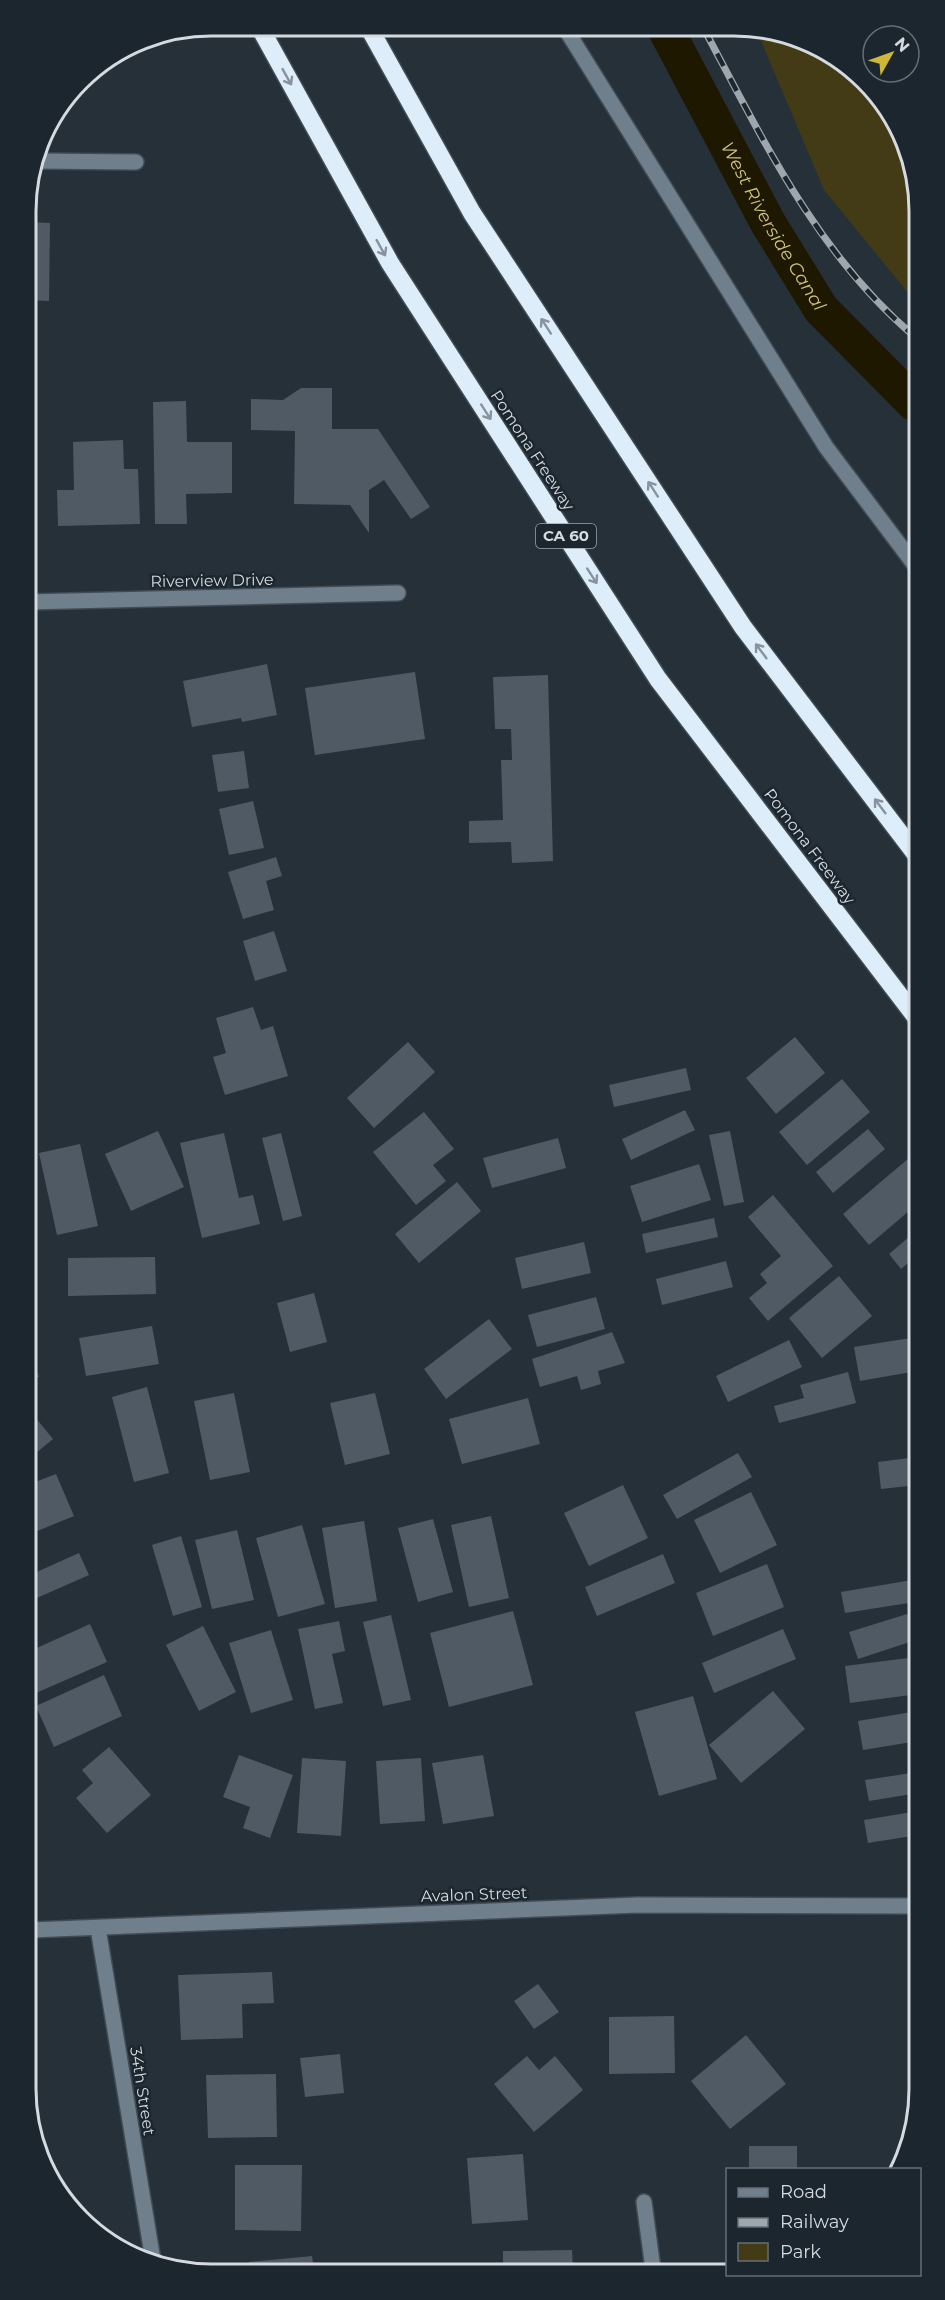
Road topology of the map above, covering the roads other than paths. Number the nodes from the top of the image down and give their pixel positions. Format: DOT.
graph roads {
  1 [pos="265,36"];
  2 [pos="373,36"];
  3 [pos="569,36"];
  4 [pos="43,161"];
  5 [pos="136,162"];
  6 [pos="909,556"];
  7 [pos="398,593"];
  8 [pos="36,602"];
  9 [pos="909,845"];
  10 [pos="909,1008"];
  11 [pos="909,1906"];
  12 [pos="98,1928"];
  13 [pos="36,1930"];
  14 [pos="644,2202"];
  15 [pos="152,2254"];
  16 [pos="652,2264"];
  1 -- 10 [label="highway, Pomona Freeway / CA 60, one-way"];
  9 -- 2 [label="highway, one-way"];
  3 -- 6 [label="street"];
  4 -- 5 [label="street"];
  7 -- 8 [label="street, Riverview Drive"];
  11 -- 12 [label="street, Avalon Street"];
  12 -- 13 [label="street, Avalon Street"];
  12 -- 15 [label="street, 34th Street"];
  14 -- 16 [label="street"];
}
